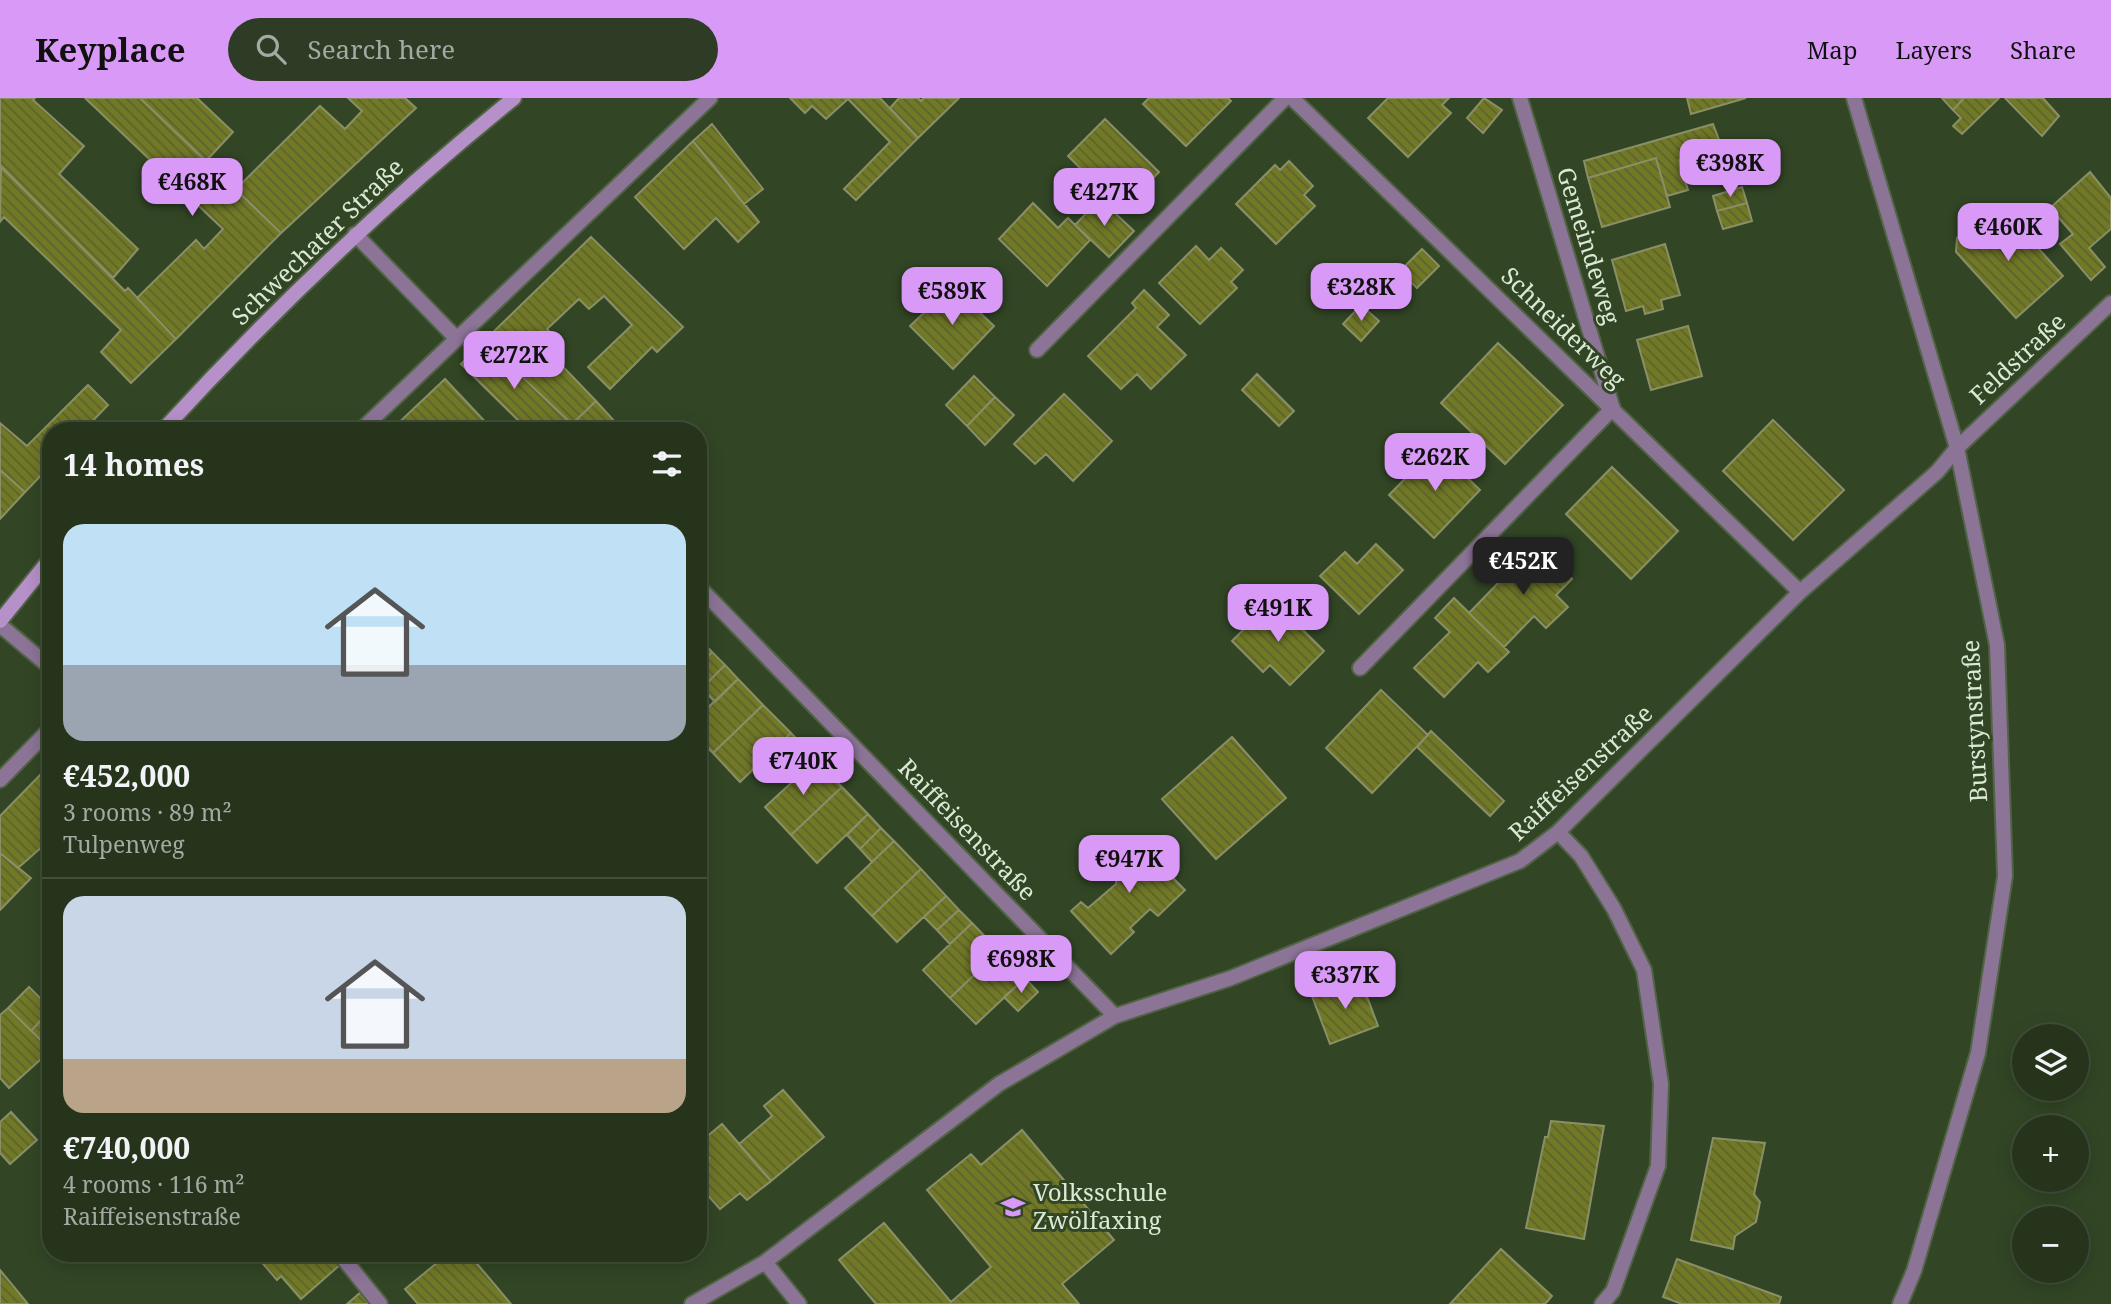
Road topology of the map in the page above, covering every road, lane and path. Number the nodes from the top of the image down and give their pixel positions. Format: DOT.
graph roads {
  1 [pos="514,98"];
  2 [pos="710,98"];
  3 [pos="1285,98"];
  4 [pos="1292,98"];
  5 [pos="1520,98"];
  6 [pos="1854,98"];
  7 [pos="355,234"];
  8 [pos="2111,303"];
  9 [pos="457,339"];
  10 [pos="1037,350"];
  11 [pos="1613,408"];
  12 [pos="170,422"];
  13 [pos="369,422"];
  14 [pos="1957,448"];
  15 [pos="42,569"];
  16 [pos="1800,592"];
  17 [pos="707,595"];
  18 [pos="0,623"];
  19 [pos="42,660"];
  20 [pos="1360,668"];
  21 [pos="42,737"];
  22 [pos="0,780"];
  23 [pos="1558,832"];
  24 [pos="1115,1016"];
  25 [pos="346,1262"];
  26 [pos="765,1262"];
  27 [pos="380,1304"];
  28 [pos="692,1304"];
  29 [pos="799,1304"];
  30 [pos="1602,1304"];
  31 [pos="1900,1304"];
  1 -- 7 [label="main road, Schwechater Straße"];
  2 -- 9 [label="street"];
  3 -- 10 [label="street"];
  4 -- 11 [label="street, Schneiderweg"];
  5 -- 11 [label="street, Gemeindeweg"];
  6 -- 14 [label="street, Burstynstraße"];
  7 -- 9 [label="street"];
  7 -- 12 [label="main road, Schwechater Straße"];
  8 -- 14 [label="street, Feldstraße"];
  9 -- 13 [label="street"];
  11 -- 16 [label="street, Schneiderweg"];
  11 -- 20 [label="street"];
  14 -- 16 [label="street, Raiffeisenstraße"];
  14 -- 31 [label="street, Burstynstraße"];
  15 -- 18 [label="main road"];
  16 -- 23 [label="street, Raiffeisenstraße"];
  17 -- 24 [label="street, Raiffeisenstraße"];
  18 -- 19 [label="street"];
  21 -- 22 [label="street"];
  23 -- 24 [label="street, Raiffeisenstraße"];
  23 -- 30 [label="street"];
  24 -- 26 [label="street, Raiffeisenstraße"];
  25 -- 27 [label="street"];
  26 -- 28 [label="street, Raiffeisenstraße"];
  26 -- 29 [label="street"];
}
